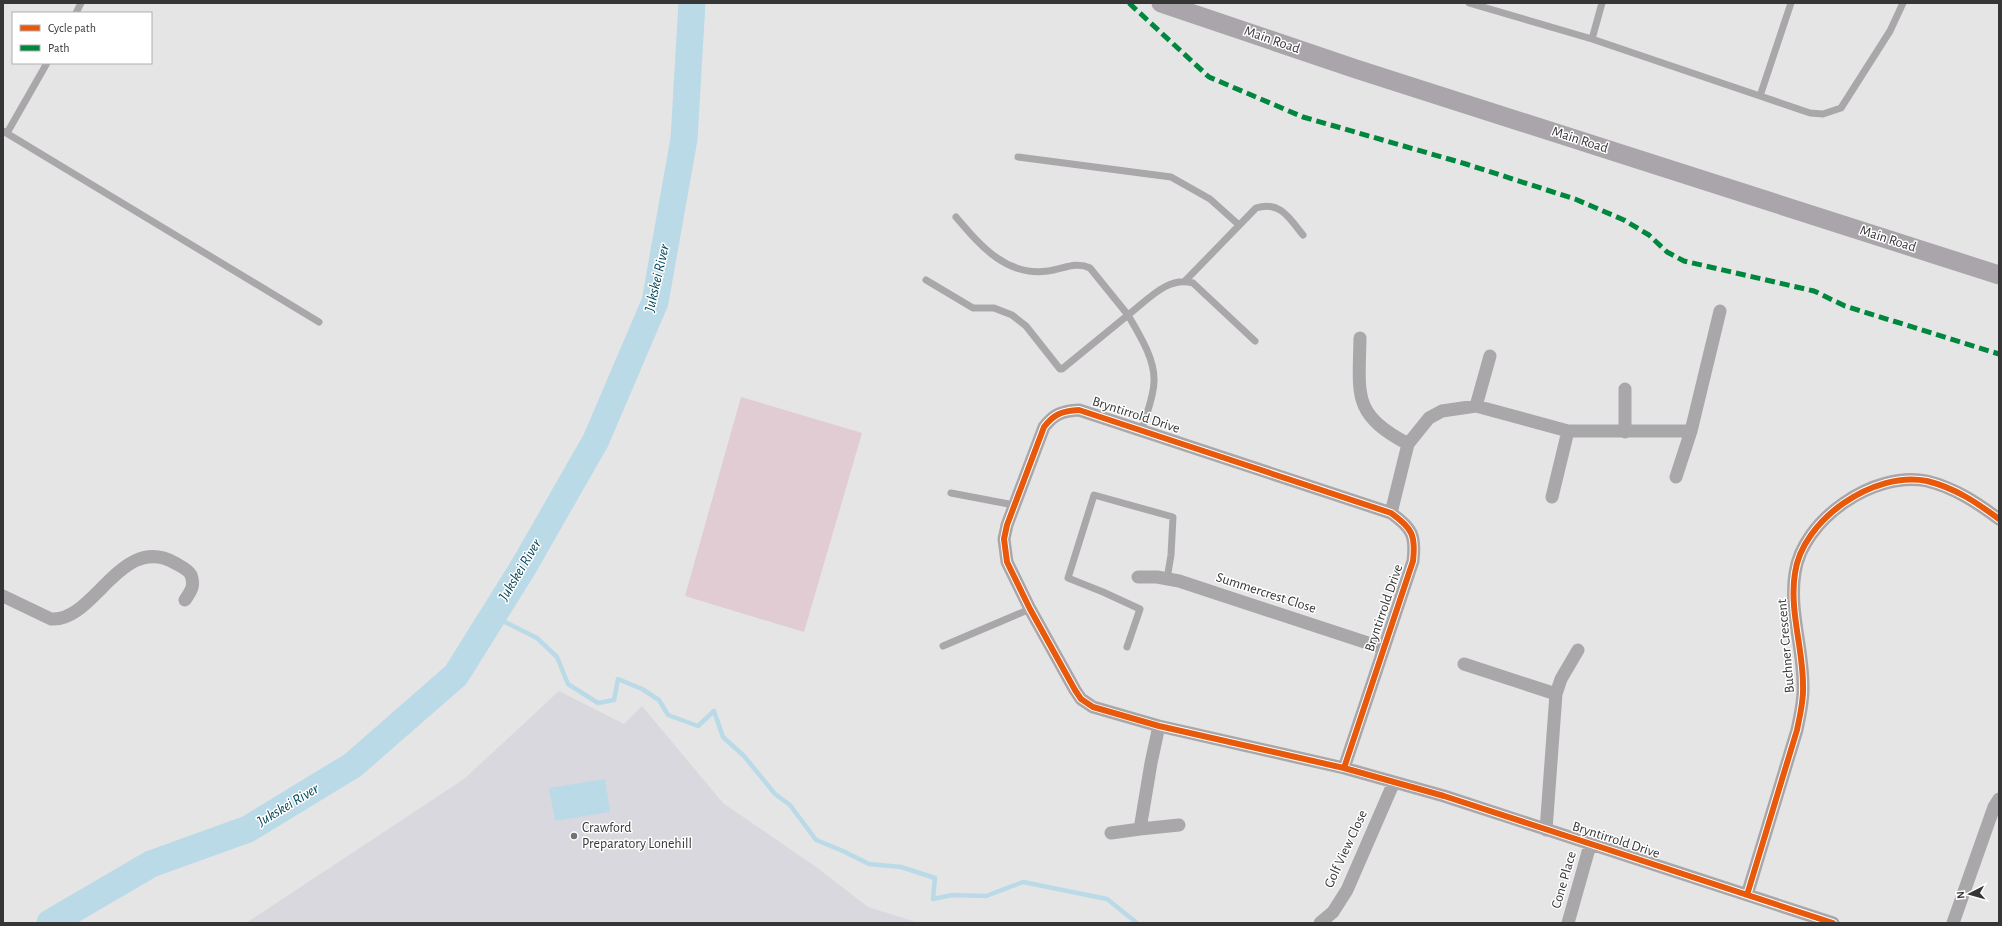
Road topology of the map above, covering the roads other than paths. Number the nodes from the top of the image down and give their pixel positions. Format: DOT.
graph roads {
  1 [pos="81,3"];
  2 [pos="1161,3"];
  3 [pos="1469,3"];
  4 [pos="1602,3"];
  5 [pos="1791,3"];
  6 [pos="1902,3"];
  7 [pos="76,12"];
  8 [pos="1592,39"];
  9 [pos="46,64"];
  10 [pos="1760,96"];
  11 [pos="5,132"];
  12 [pos="1018,157"];
  13 [pos="956,217"];
  14 [pos="1239,225"];
  15 [pos="1303,235"];
  16 [pos="1999,275"];
  17 [pos="926,280"];
  18 [pos="1185,281"];
  19 [pos="1720,311"];
  20 [pos="1128,316"];
  21 [pos="320,322"];
  22 [pos="1360,338"];
  23 [pos="1256,341"];
  24 [pos="1490,356"];
  25 [pos="1625,389"];
  26 [pos="1476,406"];
  27 [pos="1142,430"];
  28 [pos="1568,431"];
  29 [pos="1691,431"];
  30 [pos="1624,432"];
  31 [pos="1408,444"];
  32 [pos="1676,476"];
  33 [pos="952,493"];
  34 [pos="1552,497"];
  35 [pos="1014,505"];
  36 [pos="1391,513"];
  37 [pos="1999,519"];
  38 [pos="1138,577"];
  39 [pos="1167,579"];
  40 [pos="3,596"];
  41 [pos="185,600"];
  42 [pos="1030,609"];
  43 [pos="943,646"];
  44 [pos="1127,647"];
  45 [pos="1383,648"];
  46 [pos="1578,650"];
  47 [pos="1464,664"];
  48 [pos="1556,694"];
  49 [pos="1159,726"];
  50 [pos="1344,768"];
  51 [pos="1394,782"];
  52 [pos="1999,799"];
  53 [pos="1179,825"];
  54 [pos="1140,829"];
  55 [pos="1546,830"];
  56 [pos="1111,833"];
  57 [pos="1590,845"];
  58 [pos="1747,895"];
  59 [pos="1320,923"];
  60 [pos="1568,923"];
  61 [pos="1833,923"];
  62 [pos="1953,923"];
  1 -- 7 [label="lane"];
  2 -- 16 [label="main road, Main Road"];
  3 -- 8 [label="lane"];
  4 -- 8 [label="lane"];
  5 -- 10 [label="lane"];
  6 -- 10 [label="lane"];
  8 -- 10 [label="lane"];
  9 -- 11 [label="lane"];
  11 -- 21 [label="lane"];
  12 -- 14 [label="lane"];
  13 -- 20 [label="lane"];
  14 -- 15 [label="lane"];
  14 -- 18 [label="lane"];
  17 -- 20 [label="lane"];
  18 -- 20 [label="lane"];
  18 -- 23 [label="lane"];
  19 -- 29 [label="street"];
  20 -- 27 [label="lane"];
  22 -- 31 [label="street"];
  24 -- 26 [label="street"];
  25 -- 30 [label="street"];
  26 -- 28 [label="street"];
  26 -- 31 [label="street"];
  27 -- 35 [label="street, Bryntirrold Drive"];
  27 -- 36 [label="street, Bryntirrold Drive"];
  28 -- 30 [label="street"];
  28 -- 34 [label="street"];
  29 -- 30 [label="street"];
  29 -- 32 [label="street"];
  31 -- 36 [label="street"];
  33 -- 35 [label="lane"];
  35 -- 42 [label="street, Bryntirrold Drive"];
  36 -- 45 [label="street, Bryntirrold Drive"];
  37 -- 58 [label="street, Buchner Crescent"];
  38 -- 39 [label="street, Summercrest Close"];
  39 -- 44 [label="lane"];
  39 -- 45 [label="street, Summercrest Close"];
  40 -- 41 [label="street"];
  42 -- 43 [label="lane"];
  42 -- 49 [label="street, Bryntirrold Drive"];
  45 -- 50 [label="street, Bryntirrold Drive"];
  46 -- 48 [label="street"];
  47 -- 48 [label="street"];
  48 -- 55 [label="street"];
  49 -- 50 [label="street, Bryntirrold Drive"];
  49 -- 54 [label="street"];
  50 -- 51 [label="street, Bryntirrold Drive"];
  51 -- 55 [label="street, Bryntirrold Drive"];
  51 -- 59 [label="street, Golf View Close"];
  52 -- 62 [label="street"];
  53 -- 54 [label="street"];
  54 -- 56 [label="street"];
  55 -- 57 [label="street, Bryntirrold Drive"];
  57 -- 58 [label="street, Bryntirrold Drive"];
  57 -- 60 [label="street, Cone Place"];
  58 -- 61 [label="street, Bryntirrold Drive"];
}
